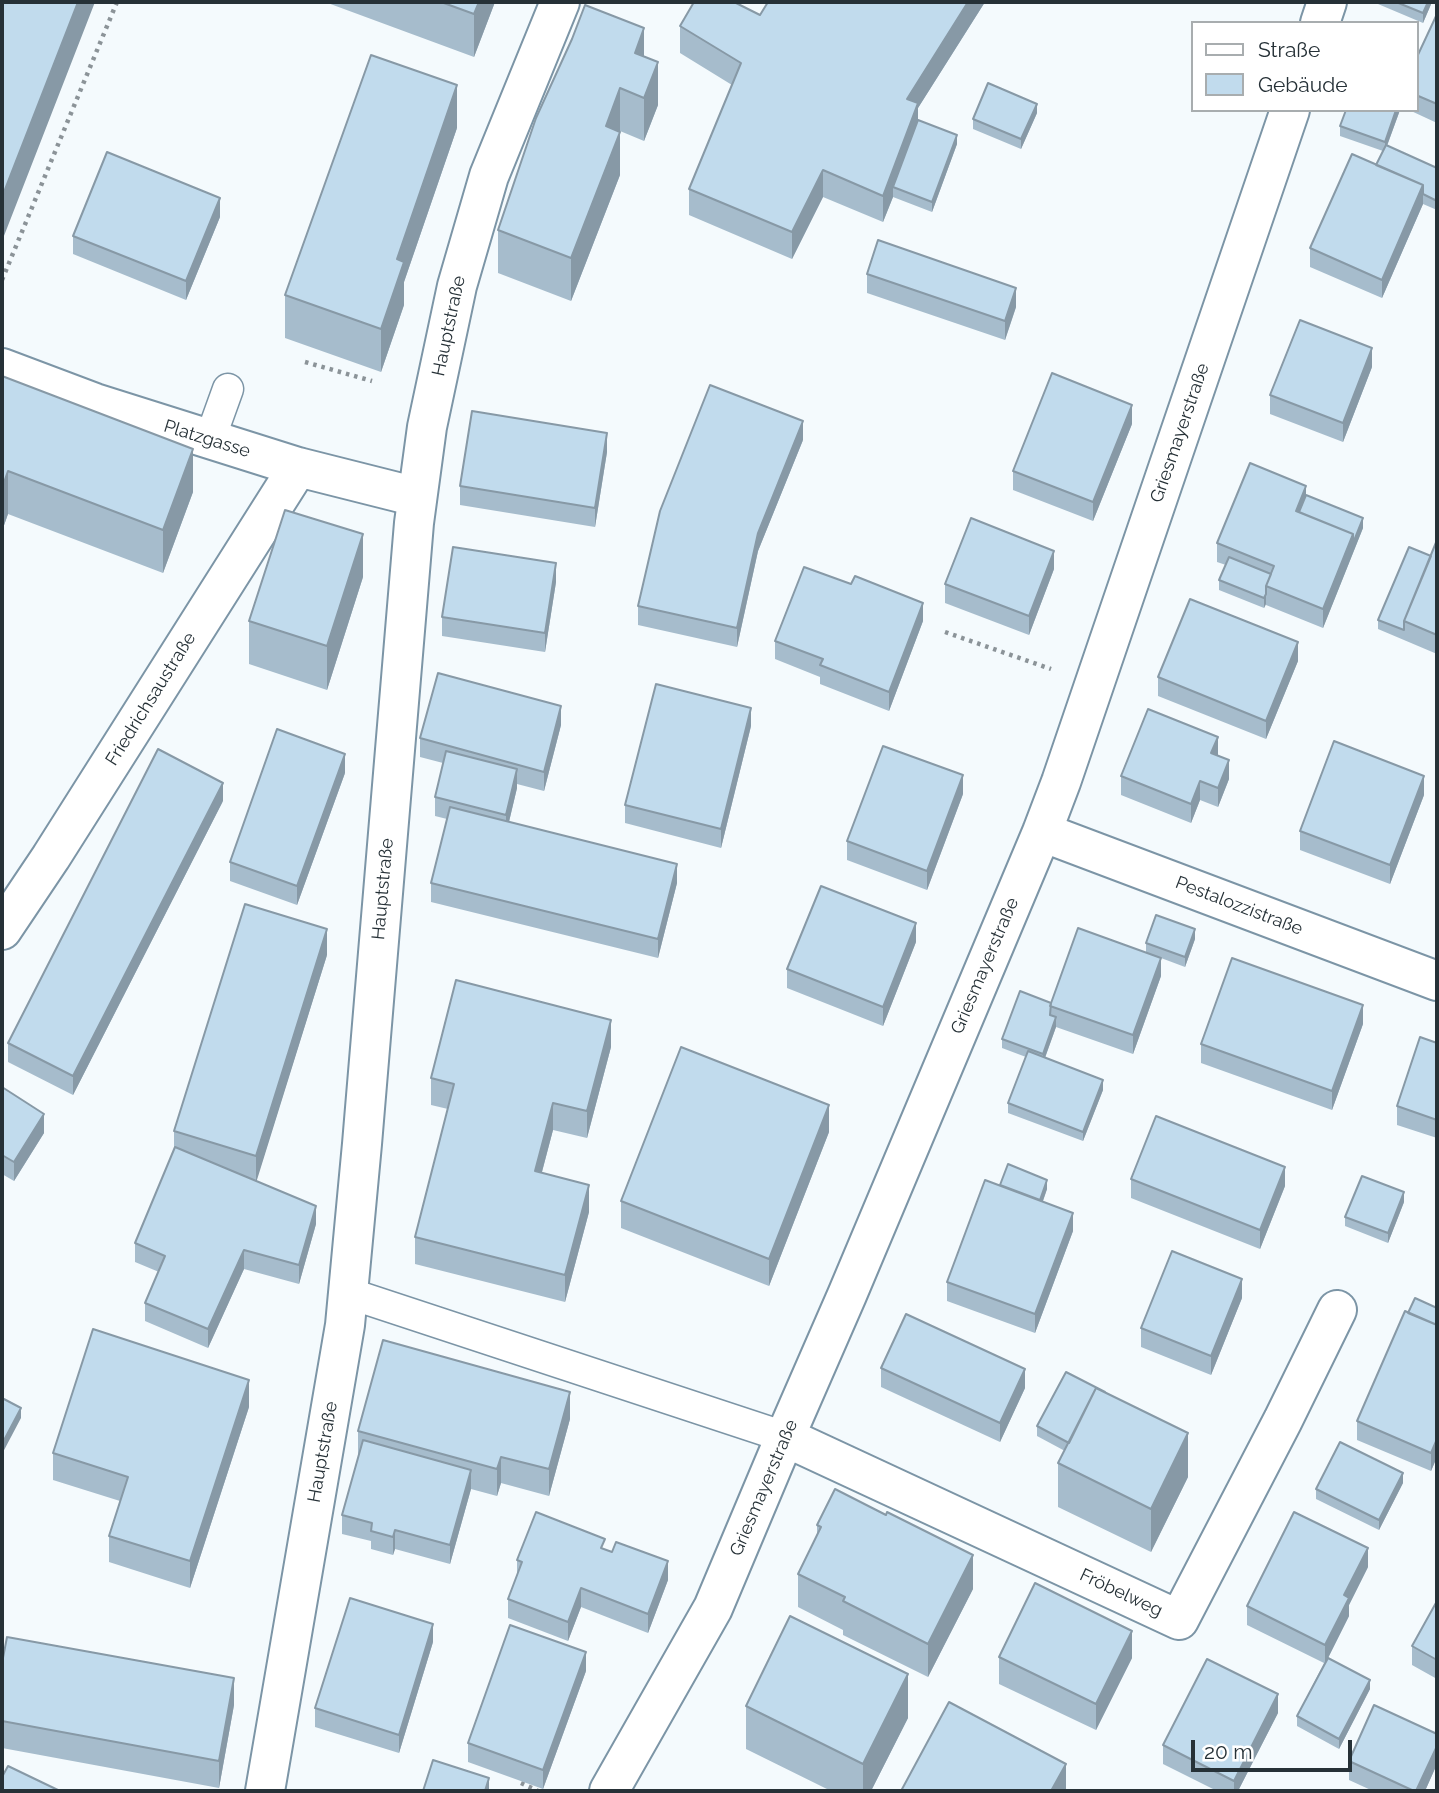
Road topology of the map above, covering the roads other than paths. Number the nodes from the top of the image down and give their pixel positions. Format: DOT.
graph roads {
  1 [pos="560,2"];
  2 [pos="1327,2"];
  3 [pos="1321,21"];
  4 [pos="1289,112"];
  5 [pos="2,368"];
  6 [pos="228,388"];
  7 [pos="210,439"];
  8 [pos="298,467"];
  9 [pos="417,497"];
  10 [pos="1042,832"];
  11 [pos="2,930"];
  12 [pos="1437,981"];
  13 [pos="348,1293"];
  14 [pos="1337,1310"];
  15 [pos="785,1437"];
  16 [pos="265,1791"];
  17 [pos="609,1791"];
  1 -- 9 [label="street, Hauptstraße"];
  2 -- 3 [label="street"];
  4 -- 10 [label="street, Griesmayerstraße"];
  5 -- 7 [label="street, Platzgasse"];
  6 -- 7 [label="lane"];
  7 -- 8 [label="street, Platzgasse"];
  8 -- 9 [label="street, Platzgasse"];
  8 -- 11 [label="street, Friedrichsaustraße"];
  9 -- 13 [label="street, Hauptstraße"];
  10 -- 12 [label="street, Pestalozzistraße"];
  10 -- 15 [label="street, Griesmayerstraße"];
  13 -- 15 [label="lane"];
  13 -- 16 [label="street, Hauptstraße"];
  14 -- 15 [label="street, Fröbelweg"];
  15 -- 17 [label="street, Griesmayerstraße"];
}
